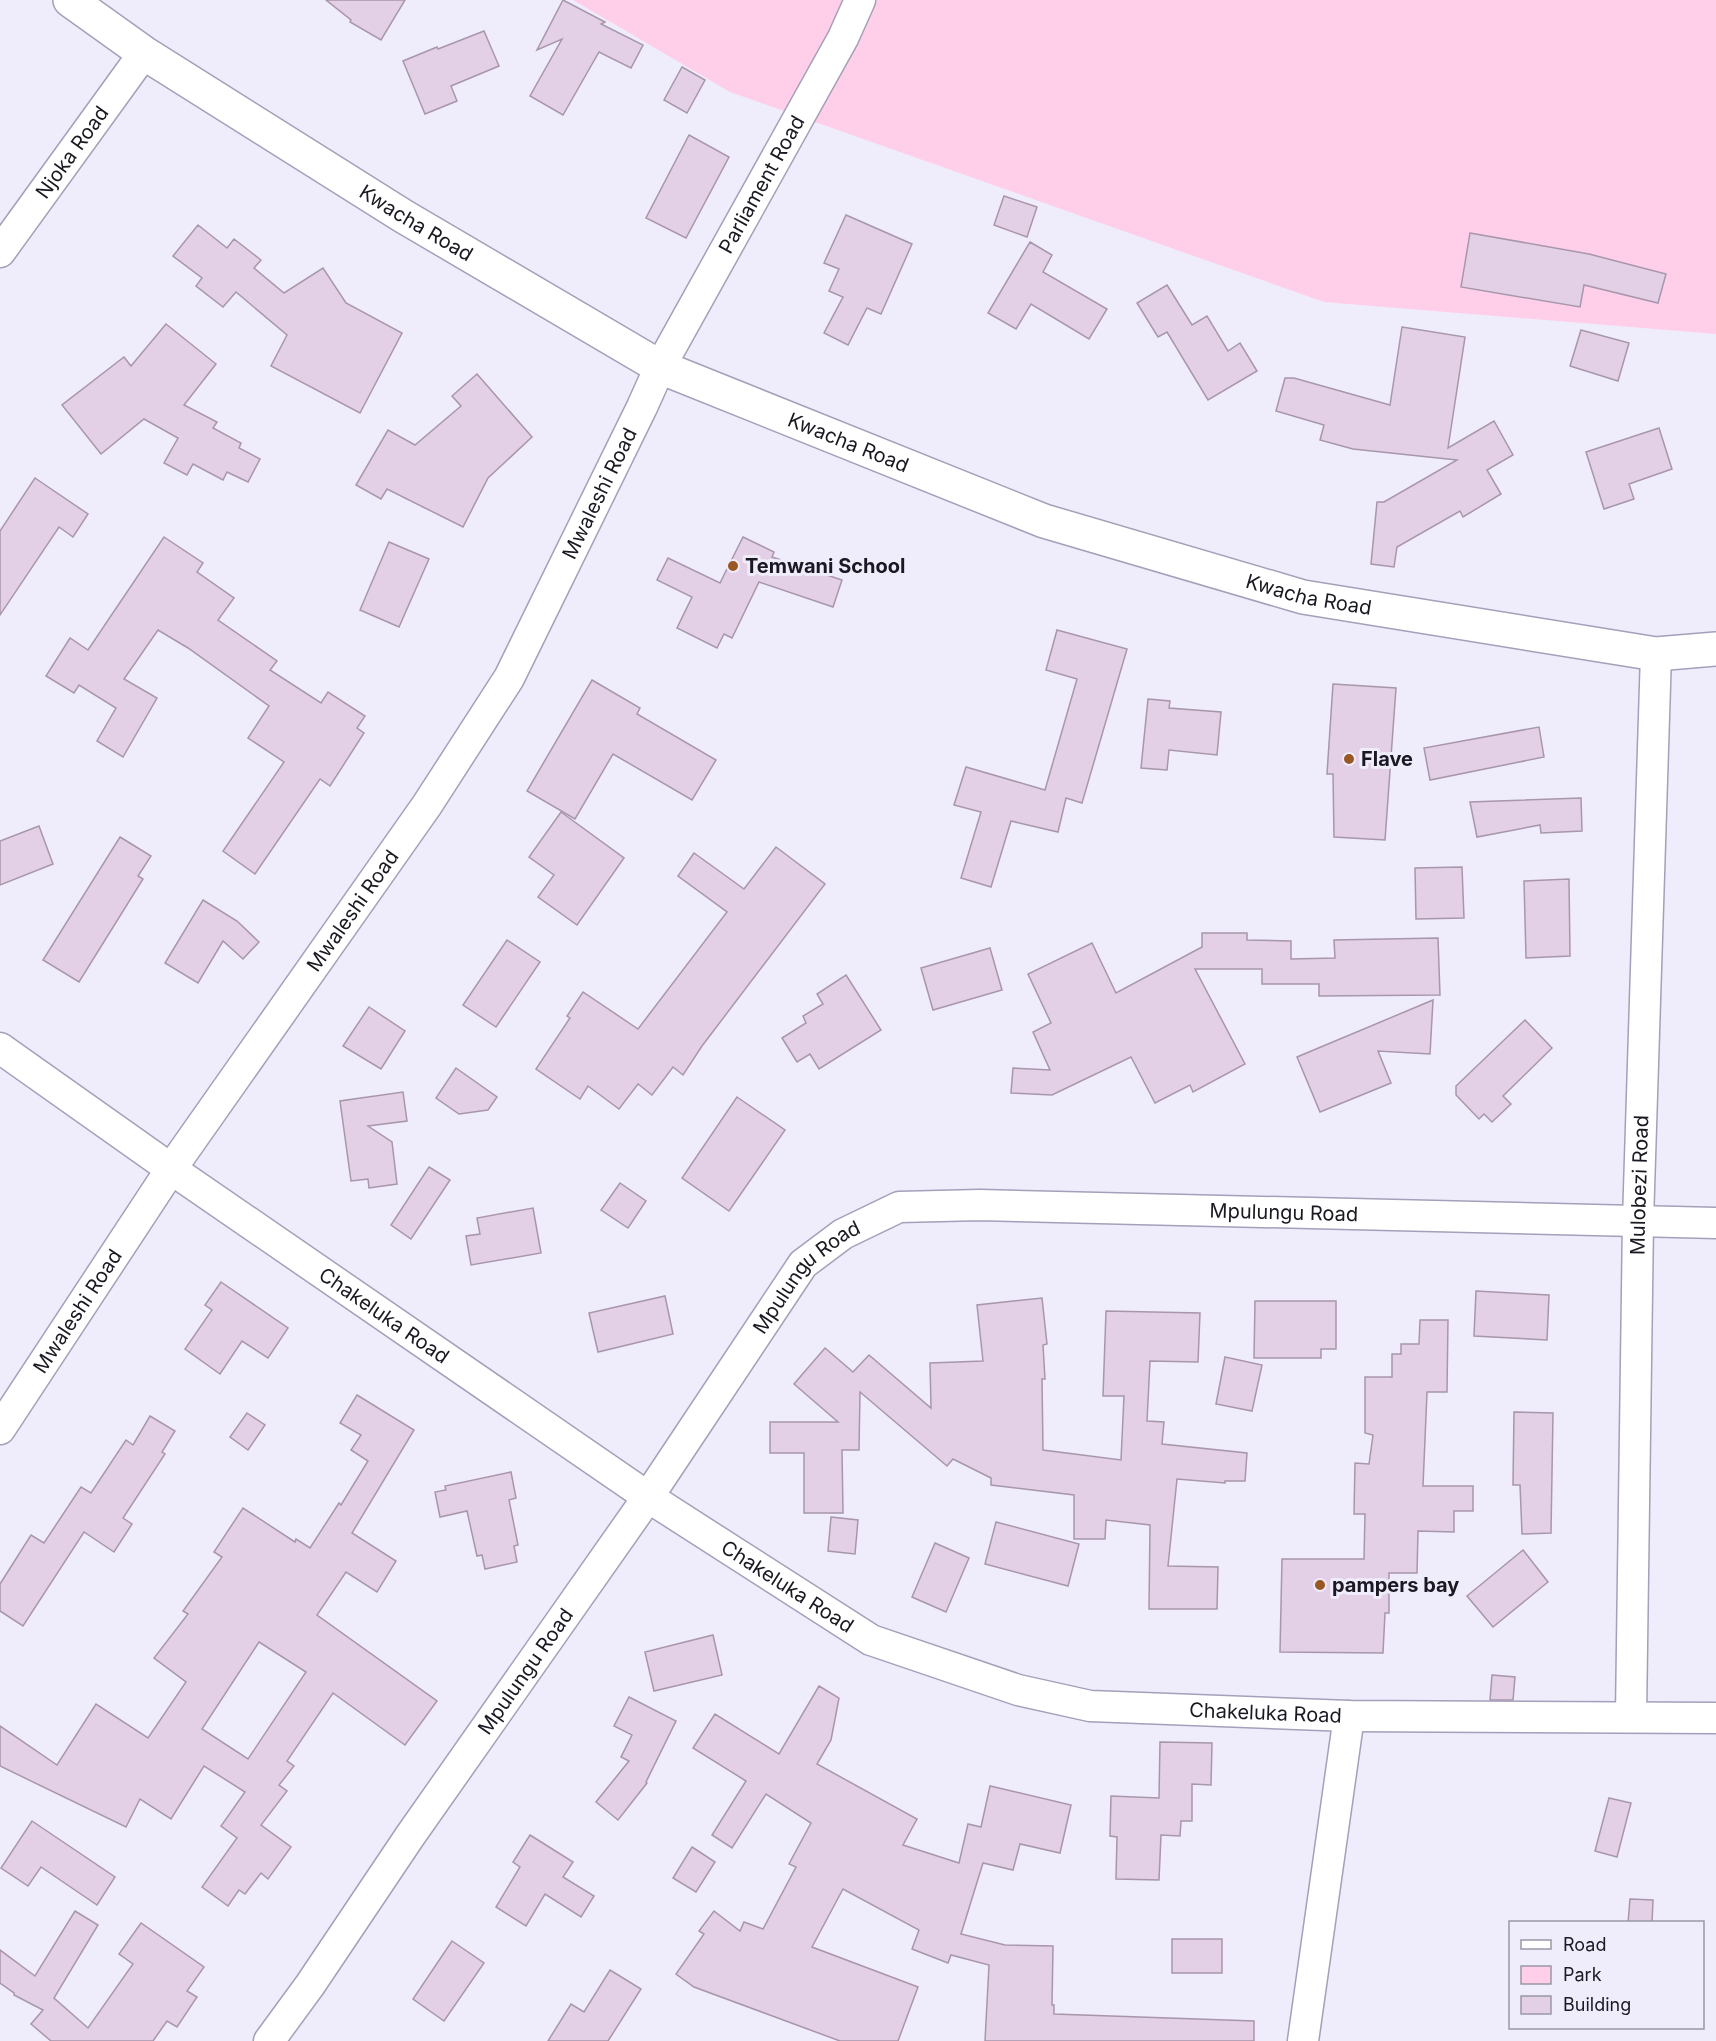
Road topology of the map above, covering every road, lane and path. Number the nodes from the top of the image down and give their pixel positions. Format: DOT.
graph roads {
  1 [pos="70,0"];
  2 [pos="860,0"];
  3 [pos="144,53"];
  4 [pos="0,252"];
  5 [pos="660,367"];
  6 [pos="1716,649"];
  7 [pos="1656,654"];
  8 [pos="0,1048"];
  9 [pos="171,1169"];
  10 [pos="1638,1221"];
  11 [pos="1716,1223"];
  12 [pos="0,1430"];
  13 [pos="648,1497"];
  14 [pos="1349,1716"];
  15 [pos="1631,1716"];
  16 [pos="1716,1718"];
  17 [pos="269,2041"];
  18 [pos="1303,2041"];
  1 -- 3 [label="main road, Kwacha Road"];
  2 -- 5 [label="street, Parliament Road"];
  3 -- 4 [label="street, Njoka Road"];
  3 -- 5 [label="main road, Kwacha Road"];
  5 -- 7 [label="main road, Kwacha Road"];
  5 -- 9 [label="street, Mwaleshi Road"];
  6 -- 7 [label="main road, Kwacha Road"];
  7 -- 10 [label="street, Mulobezi Road"];
  8 -- 9 [label="street, Chakeluka Road"];
  9 -- 12 [label="street, Mwaleshi Road"];
  9 -- 13 [label="street, Chakeluka Road"];
  10 -- 11 [label="street, Mpulungu Road"];
  10 -- 13 [label="street, Mpulungu Road"];
  10 -- 15 [label="street, Mulobezi Road"];
  13 -- 14 [label="street, Chakeluka Road"];
  13 -- 17 [label="street, Mpulungu Road"];
  14 -- 15 [label="street, Chakeluka Road"];
  14 -- 18 [label="street"];
  15 -- 16 [label="street, Chakeluka Road"];
}
